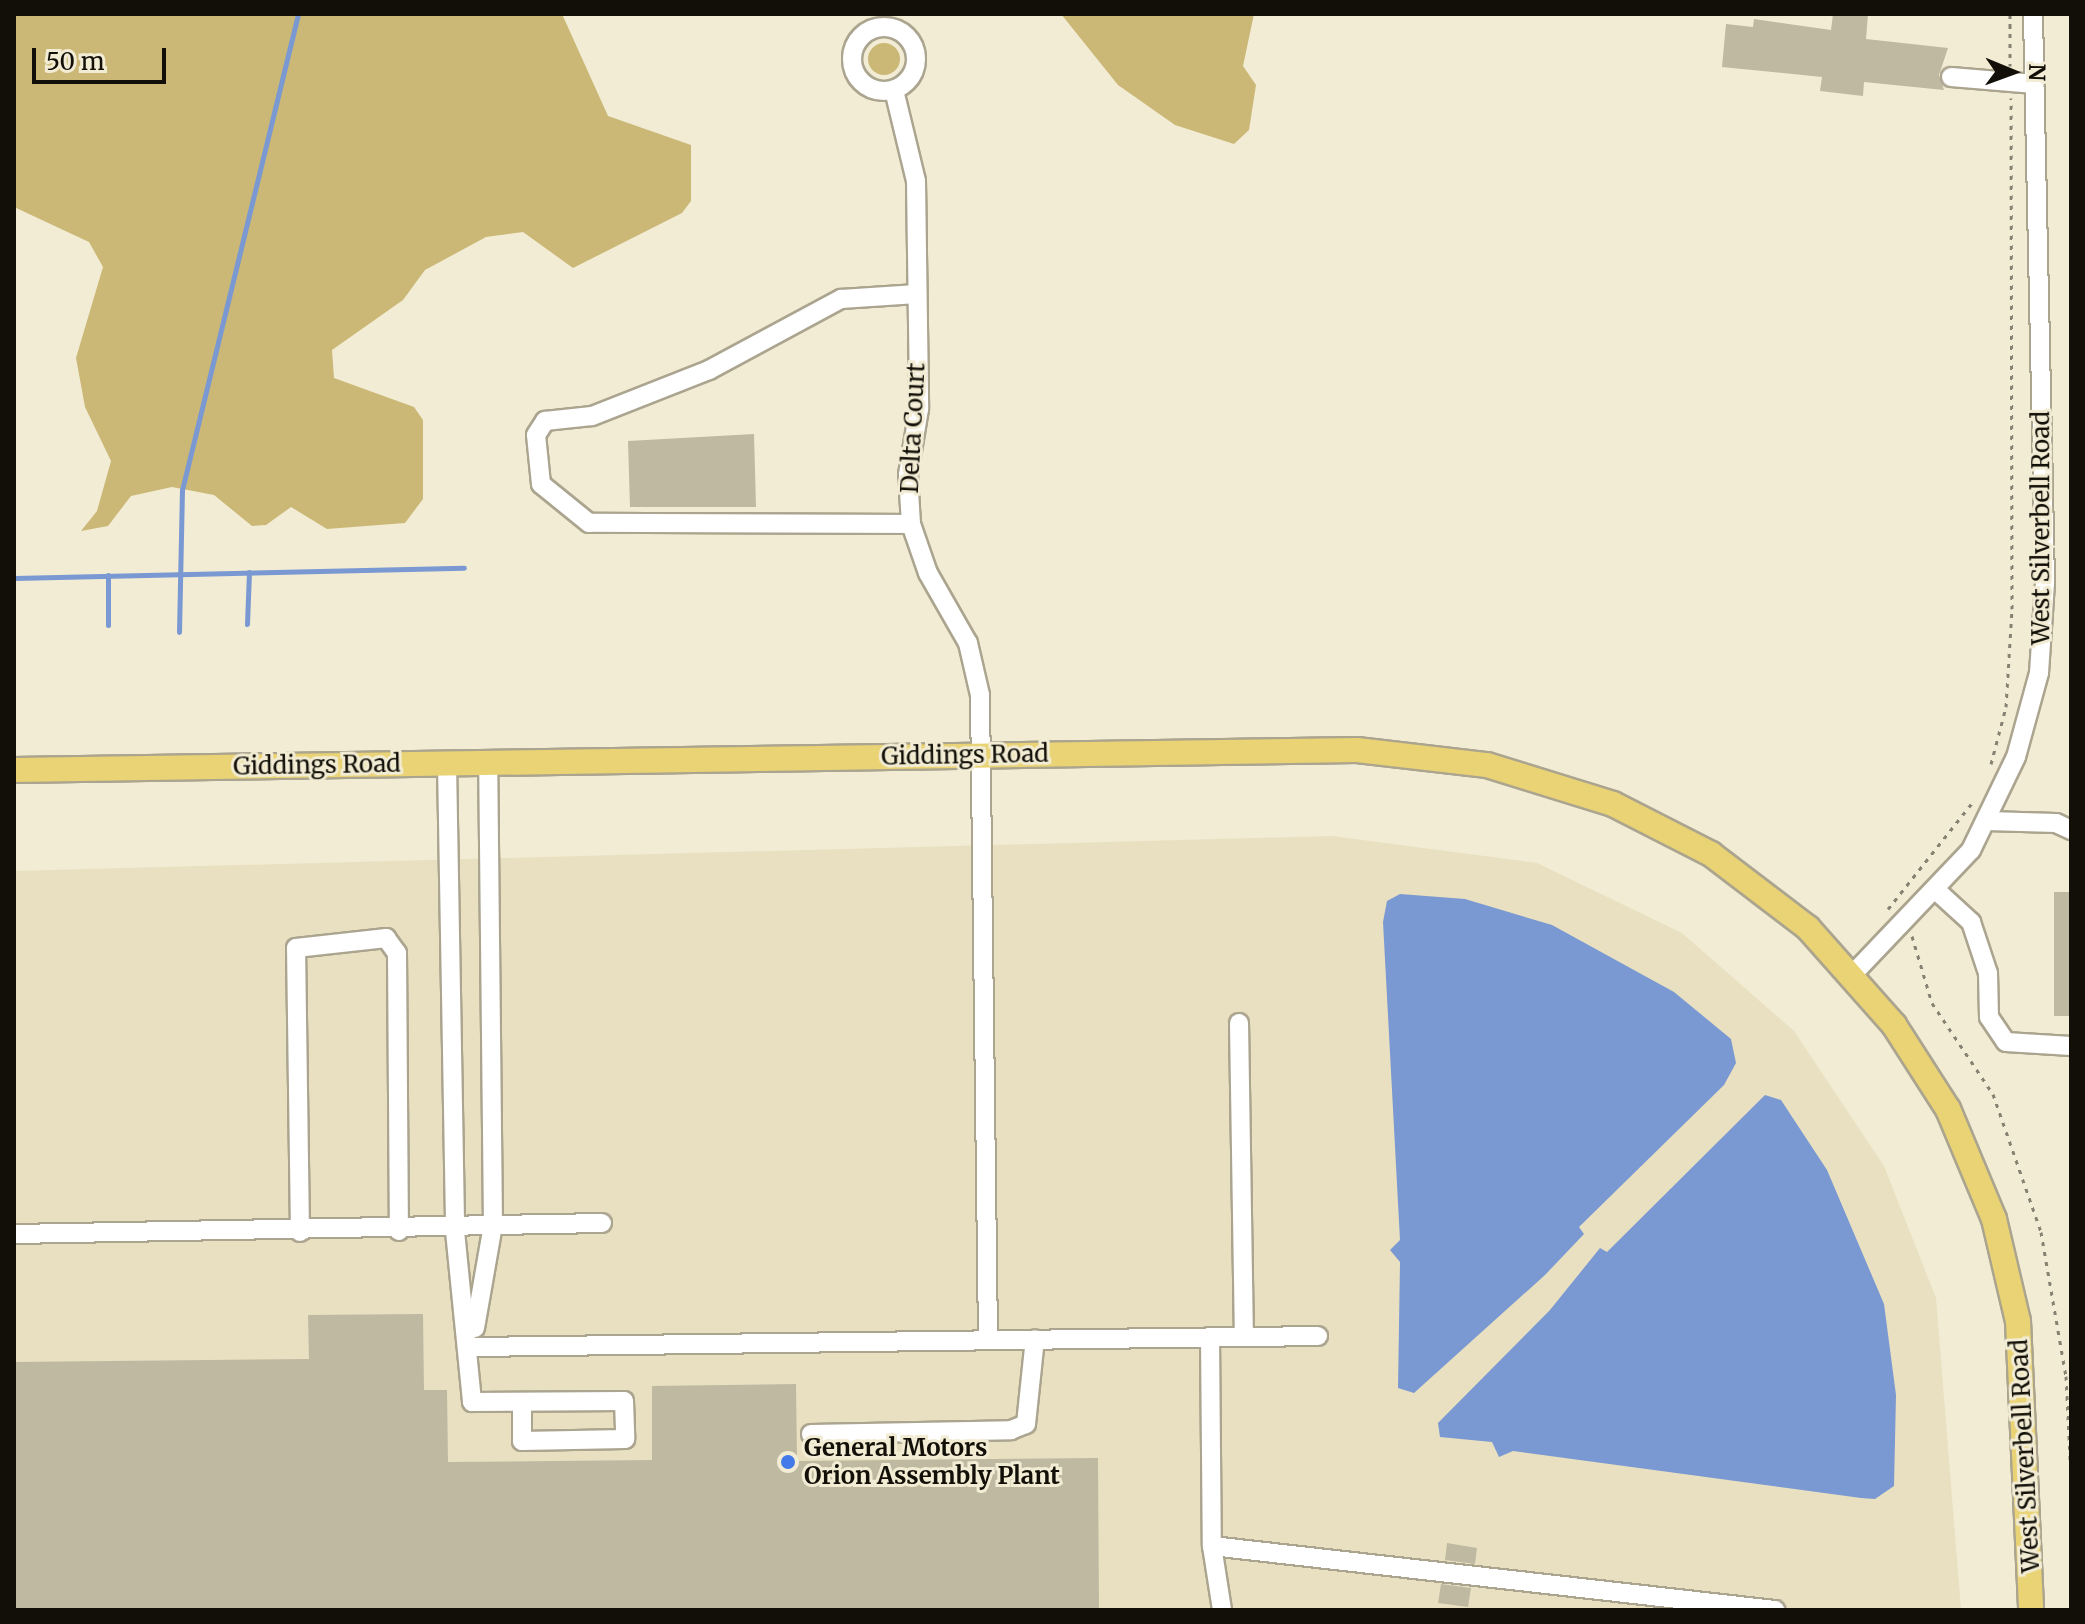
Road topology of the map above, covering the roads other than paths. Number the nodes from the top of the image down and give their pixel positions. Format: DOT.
graph roads {
  1 [pos="2033,14"];
  2 [pos="1951,77"];
  3 [pos="2035,84"];
  4 [pos="894,90"];
  5 [pos="917,294"];
  6 [pos="911,524"];
  7 [pos="983,754"];
  8 [pos="488,762"];
  9 [pos="447,763"];
  10 [pos="14,770"];
  11 [pos="1987,821"];
  12 [pos="2071,830"];
  13 [pos="1938,892"];
  14 [pos="1853,974"];
  15 [pos="1239,1023"];
  16 [pos="2071,1046"];
  17 [pos="602,1223"];
  18 [pos="493,1225"];
  19 [pos="399,1231"];
  20 [pos="455,1231"];
  21 [pos="300,1232"];
  22 [pos="14,1234"];
  23 [pos="1244,1336"];
  24 [pos="1318,1336"];
  25 [pos="1210,1337"];
  26 [pos="1035,1339"];
  27 [pos="988,1340"];
  28 [pos="471,1347"];
  29 [pos="522,1402"];
  30 [pos="811,1434"];
  31 [pos="1212,1546"];
  32 [pos="1222,1610"];
  33 [pos="1775,1610"];
  34 [pos="2031,1610"];
  1 -- 3 [label="street, West Silverbell Road"];
  2 -- 3 [label="street"];
  3 -- 11 [label="street, West Silverbell Road"];
  4 -- 5 [label="street, Delta Court"];
  5 -- 6 [label="street, Delta Court"];
  5 -- 6 [label="street"];
  6 -- 7 [label="street, Delta Court"];
  7 -- 8 [label="main road, Giddings Road"];
  7 -- 14 [label="main road, Giddings Road"];
  7 -- 27 [label="street, Delta Court"];
  8 -- 9 [label="main road, Giddings Road"];
  8 -- 18 [label="street"];
  9 -- 10 [label="main road, Giddings Road"];
  9 -- 20 [label="street"];
  11 -- 12 [label="street"];
  11 -- 13 [label="street, West Silverbell Road"];
  13 -- 14 [label="street, West Silverbell Road"];
  13 -- 16 [label="street"];
  14 -- 34 [label="main road, West Silverbell Road"];
  15 -- 23 [label="street"];
  17 -- 18 [label="street"];
  18 -- 20 [label="street"];
  18 -- 28 [label="street"];
  19 -- 20 [label="street"];
  19 -- 21 [label="street"];
  19 -- 21 [label="street"];
  20 -- 28 [label="street"];
  21 -- 22 [label="street"];
  23 -- 24 [label="street"];
  23 -- 25 [label="street"];
  25 -- 26 [label="street"];
  25 -- 31 [label="street"];
  26 -- 27 [label="street"];
  26 -- 30 [label="street"];
  27 -- 28 [label="street"];
  28 -- 29 [label="street"];
  29 -- 29 [label="street"];
  31 -- 32 [label="street"];
  31 -- 33 [label="street"];
}
